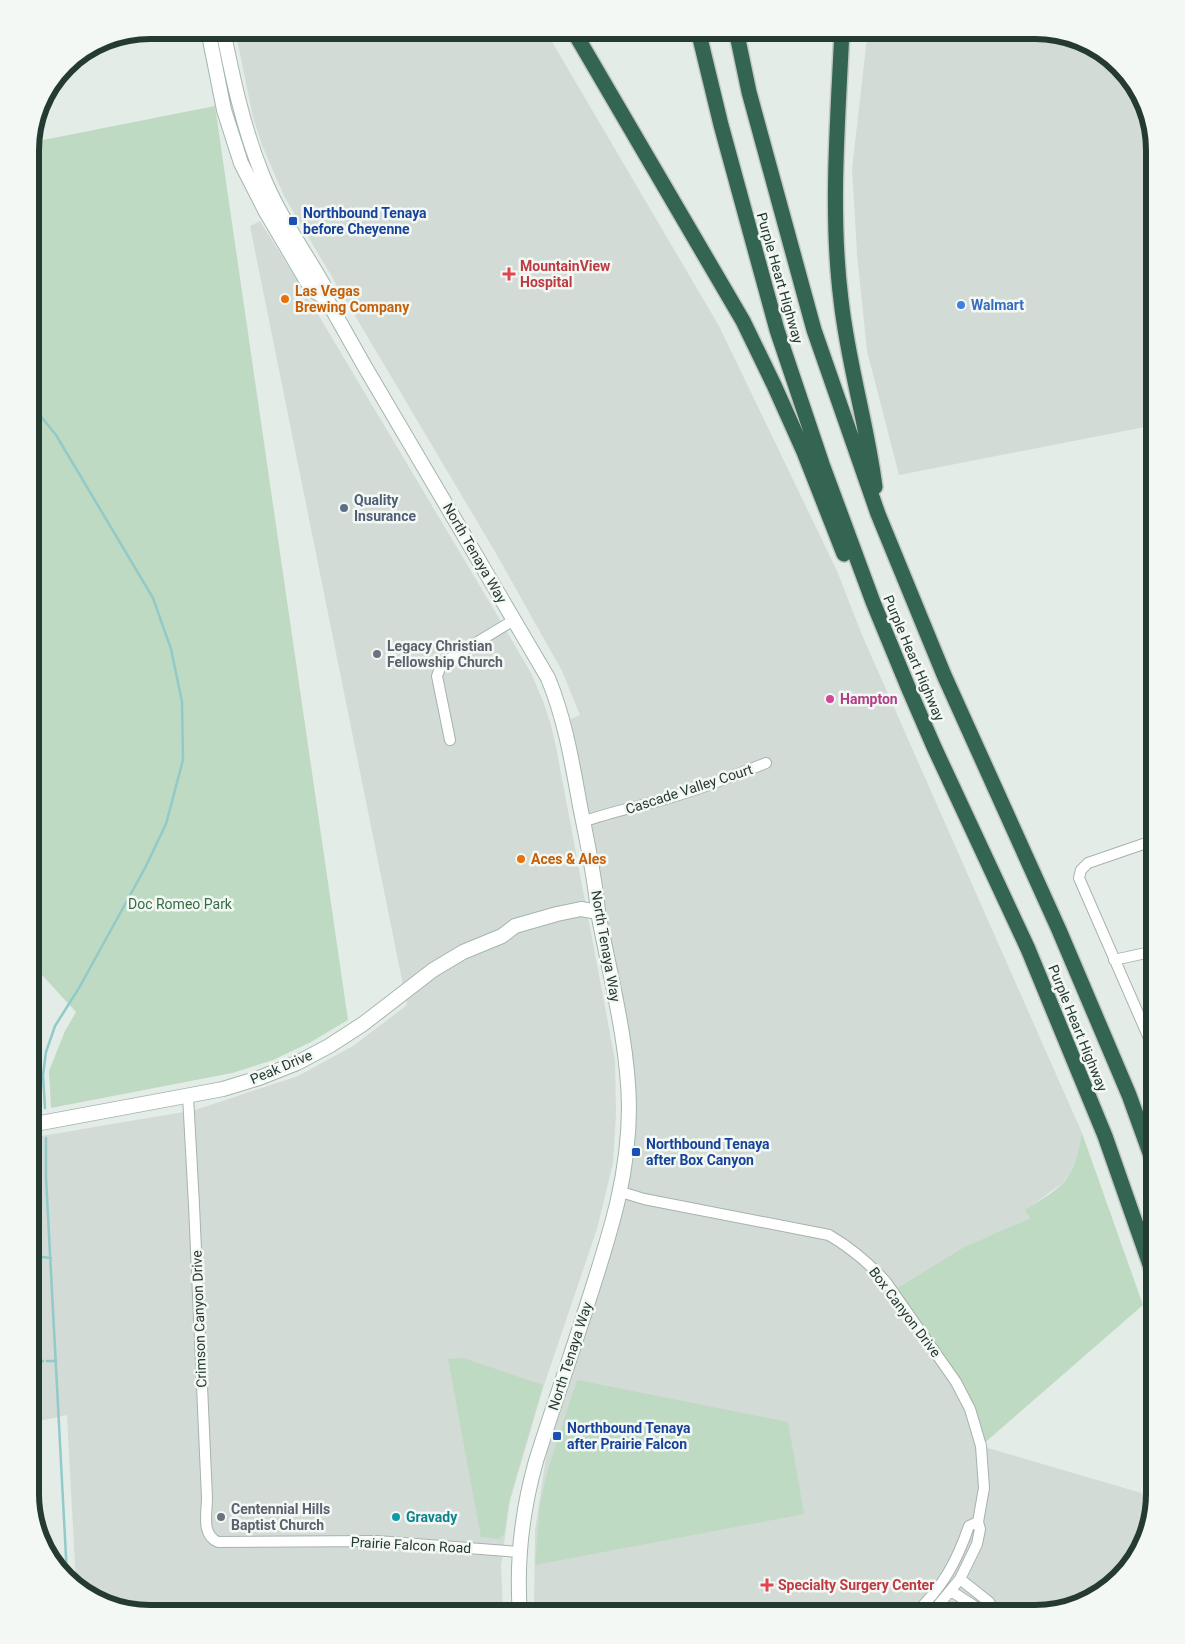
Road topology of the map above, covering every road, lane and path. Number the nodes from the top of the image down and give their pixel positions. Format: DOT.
graph roads {
  1 [pos="210,39"];
  2 [pos="225,39"];
  3 [pos="577,39"];
  4 [pos="700,39"];
  5 [pos="738,39"];
  6 [pos="842,39"];
  7 [pos="326,298"];
  8 [pos="878,514"];
  9 [pos="514,620"];
  10 [pos="450,740"];
  11 [pos="934,748"];
  12 [pos="766,763"];
  13 [pos="583,822"];
  14 [pos="1146,843"];
  15 [pos="598,912"];
  16 [pos="1146,953"];
  17 [pos="1114,960"];
  18 [pos="1146,1032"];
  19 [pos="188,1096"];
  20 [pos="39,1124"];
  21 [pos="1146,1142"];
  22 [pos="621,1192"];
  23 [pos="1146,1253"];
  24 [pos="978,1522"];
  25 [pos="214,1540"];
  26 [pos="519,1552"];
  27 [pos="960,1579"];
  28 [pos="951,1591"];
  29 [pos="520,1605"];
  30 [pos="924,1605"];
  31 [pos="939,1605"];
  32 [pos="973,1605"];
  33 [pos="991,1605"];
  1 -- 7 [label="main road, North Tenaya Way"];
  2 -- 7 [label="main road, North Tenaya Way"];
  3 -- 11 [label="highway"];
  4 -- 11 [label="highway, Purple Heart Highway"];
  5 -- 8 [label="highway, Purple Heart Highway"];
  6 -- 8 [label="highway"];
  7 -- 9 [label="main road, North Tenaya Way"];
  8 -- 21 [label="highway, Purple Heart Highway"];
  9 -- 10 [label="street"];
  9 -- 13 [label="main road, North Tenaya Way"];
  11 -- 23 [label="highway, Purple Heart Highway"];
  12 -- 13 [label="street, Cascade Valley Court"];
  13 -- 15 [label="main road, North Tenaya Way"];
  14 -- 17 [label="street"];
  15 -- 19 [label="main road, Peak Drive"];
  15 -- 22 [label="main road, North Tenaya Way"];
  16 -- 17 [label="street"];
  17 -- 18 [label="street"];
  19 -- 20 [label="main road, Peak Drive"];
  19 -- 25 [label="street, Crimson Canyon Drive"];
  22 -- 24 [label="street, Box Canyon Drive"];
  22 -- 26 [label="main road, North Tenaya Way"];
  24 -- 27 [label="street, Box Canyon Drive"];
  24 -- 30 [label="street, Box Canyon Drive"];
  25 -- 26 [label="street, Prairie Falcon Road"];
  26 -- 29 [label="main road, North Tenaya Way"];
  27 -- 28 [label="street, Box Canyon Drive"];
  27 -- 33 [label="street"];
  28 -- 31 [label="street, Box Canyon Drive"];
  28 -- 32 [label="street"];
}
